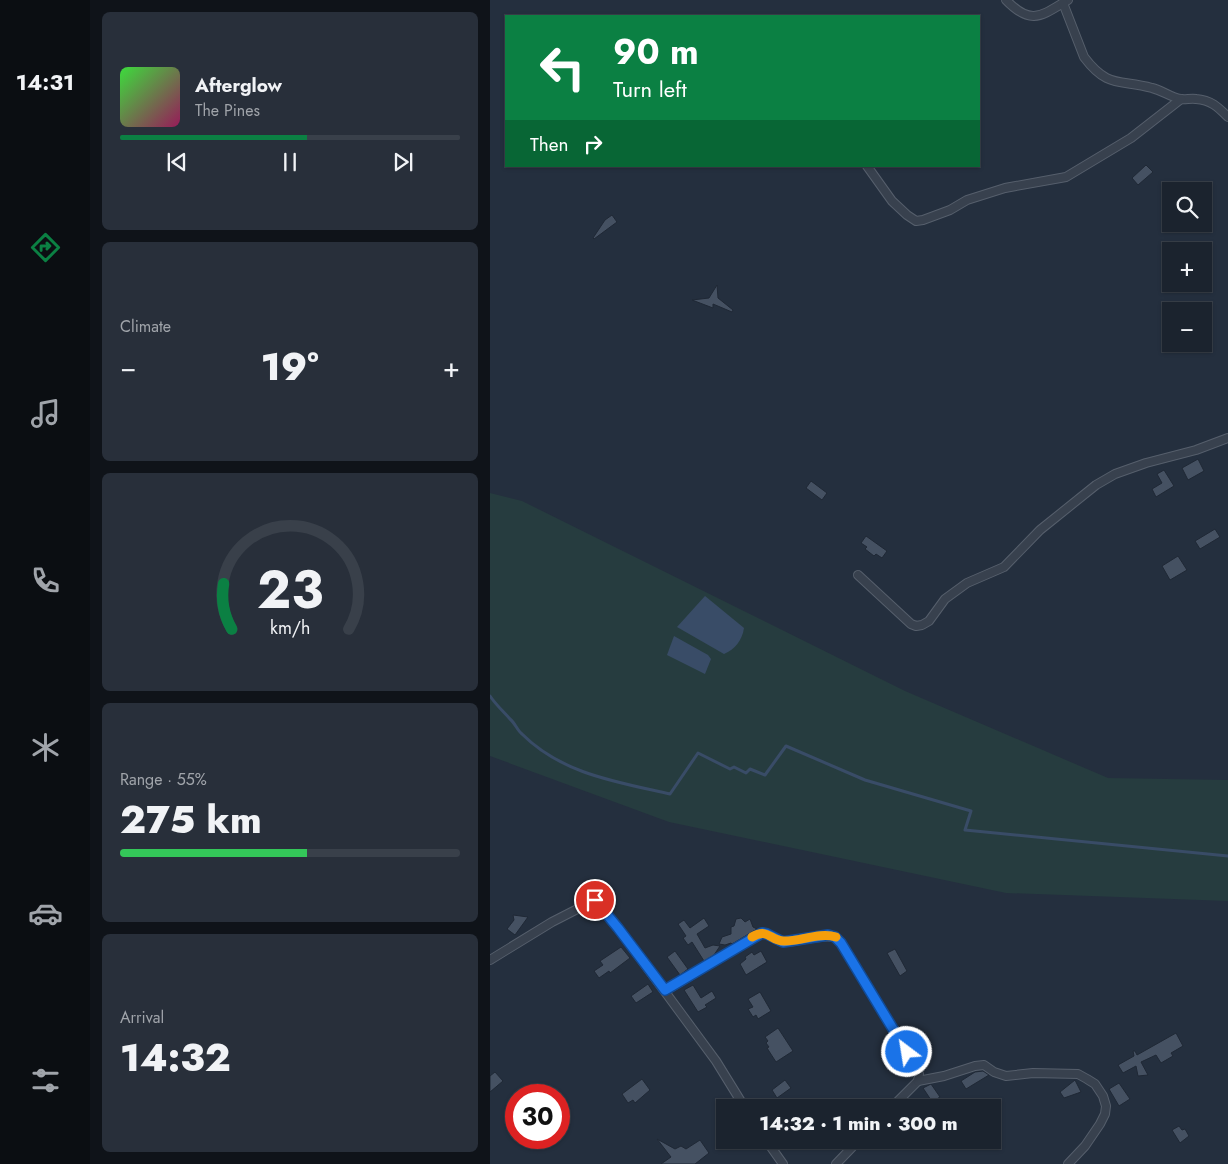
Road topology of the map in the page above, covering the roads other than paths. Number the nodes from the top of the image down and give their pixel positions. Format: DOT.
graph roads {
  1 [pos="1006,0"];
  2 [pos="1066,2"];
  3 [pos="1181,99"];
  4 [pos="1228,117"];
  5 [pos="867,167"];
  6 [pos="1228,438"];
  7 [pos="858,575"];
  8 [pos="490,960"];
  9 [pos="665,990"];
  10 [pos="918,1081"];
  11 [pos="740,1099"];
  12 [pos="900,1099"];
  13 [pos="772,1149"];
  14 [pos="850,1149"];
  15 [pos="783,1164"];
  16 [pos="836,1164"];
  17 [pos="1068,1164"];
  1 -- 2 [label="street"];
  2 -- 3 [label="street"];
  3 -- 4 [label="street"];
  3 -- 5 [label="street"];
  6 -- 7 [label="street"];
  8 -- 9 [label="street"];
  9 -- 10 [label="street"];
  9 -- 11 [label="street"];
  10 -- 12 [label="street"];
  10 -- 17 [label="street"];
  13 -- 15 [label="street"];
  14 -- 16 [label="street"];
}
